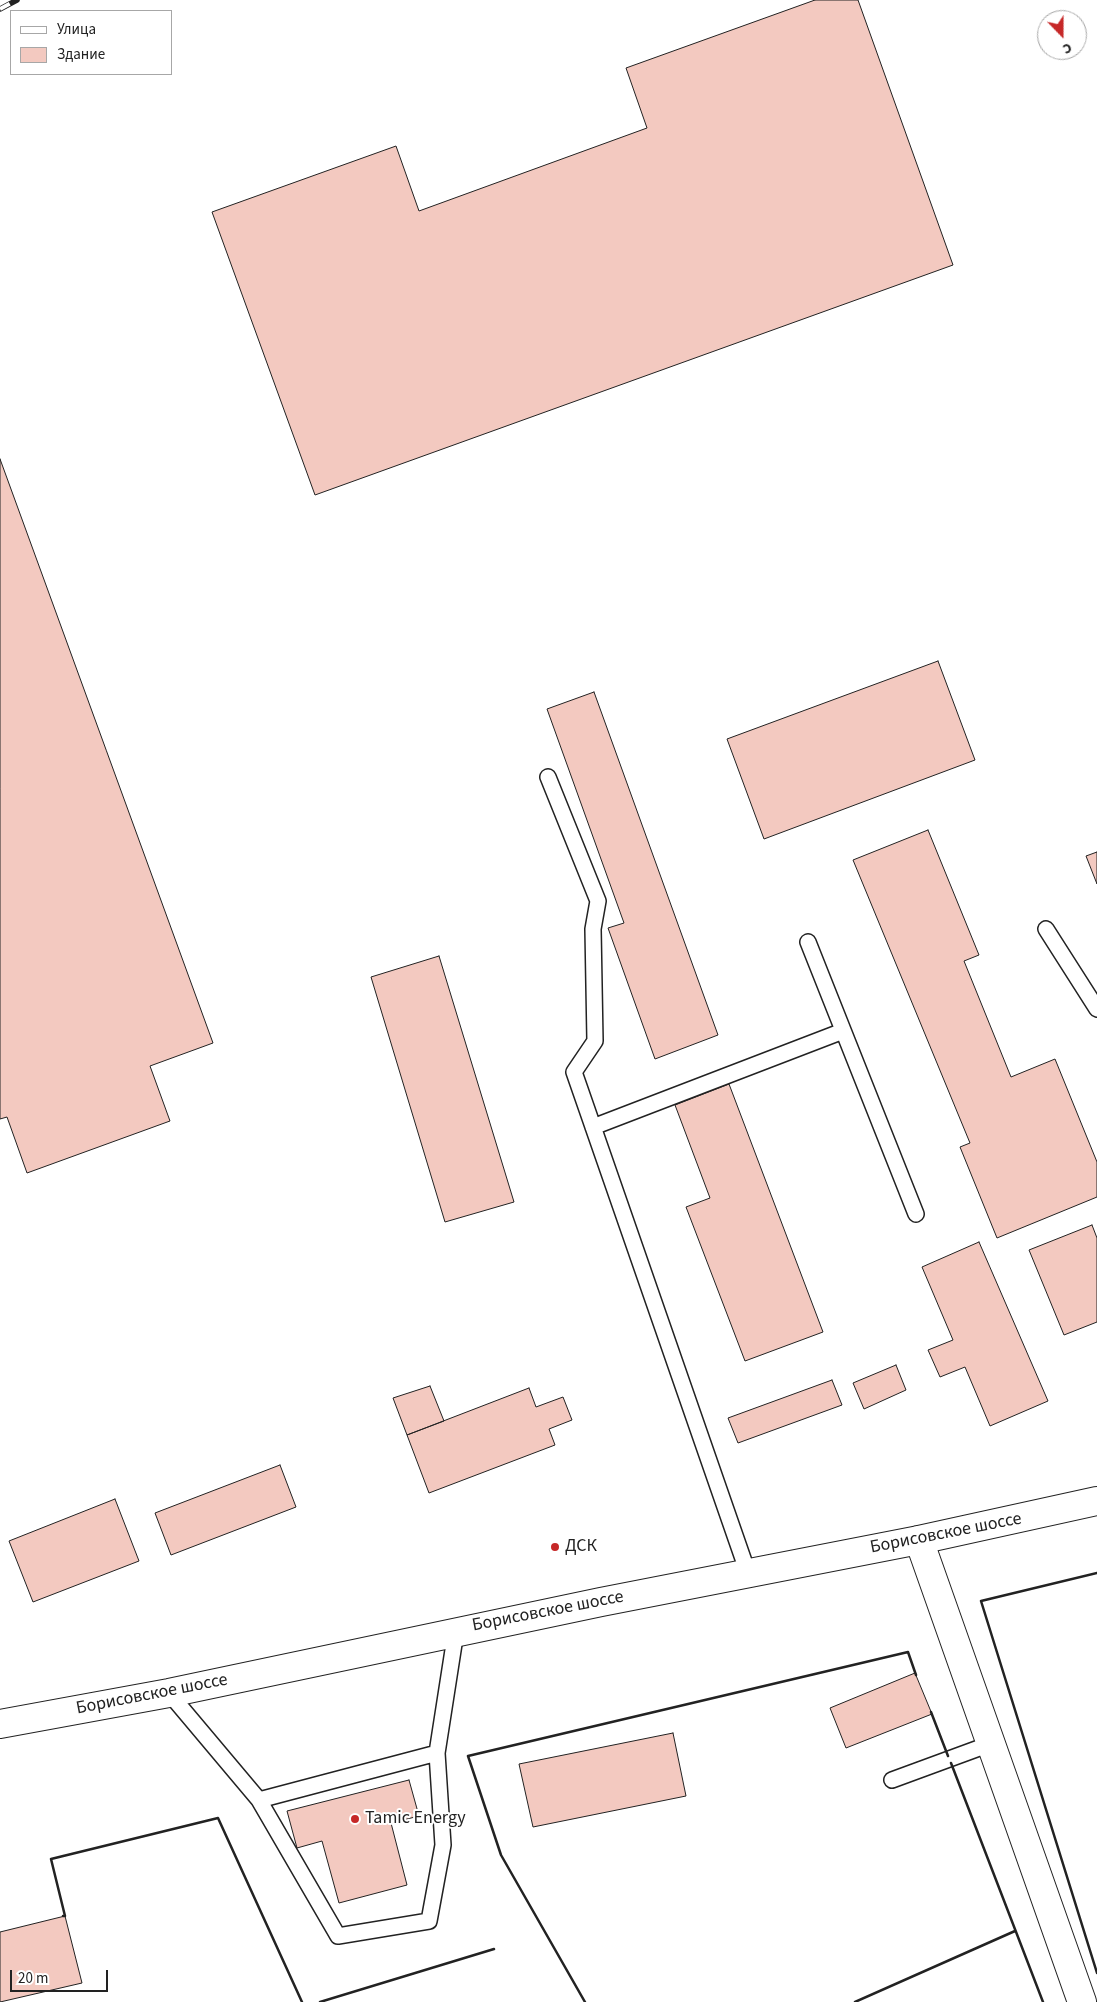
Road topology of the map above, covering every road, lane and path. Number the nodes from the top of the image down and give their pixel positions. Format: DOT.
graph roads {
  1 [pos="548,777"];
  2 [pos="1046,929"];
  3 [pos="808,942"];
  4 [pos="1097,1009"];
  5 [pos="843,1031"];
  6 [pos="593,1127"];
  7 [pos="916,1214"];
  8 [pos="1097,1501"];
  9 [pos="920,1540"];
  10 [pos="748,1573"];
  11 [pos="456,1631"];
  12 [pos="170,1693"];
  13 [pos="0,1724"];
  14 [pos="990,1744"];
  15 [pos="437,1753"];
  16 [pos="892,1780"];
  17 [pos="259,1800"];
  18 [pos="1082,2002"];
  1 -- 6 [label="lane"];
  2 -- 4 [label="lane"];
  3 -- 5 [label="lane"];
  5 -- 6 [label="lane"];
  5 -- 7 [label="lane"];
  6 -- 10 [label="lane"];
  8 -- 9 [label="main road, Борисовское шоссе"];
  9 -- 10 [label="main road, Борисовское шоссе"];
  9 -- 14 [label="main road"];
  10 -- 11 [label="main road, Борисовское шоссе"];
  11 -- 12 [label="main road, Борисовское шоссе"];
  11 -- 15 [label="lane"];
  12 -- 13 [label="main road, Борисовское шоссе"];
  12 -- 17 [label="lane"];
  14 -- 16 [label="lane"];
  14 -- 18 [label="main road"];
  15 -- 17 [label="lane"];
  15 -- 17 [label="lane"];
}
